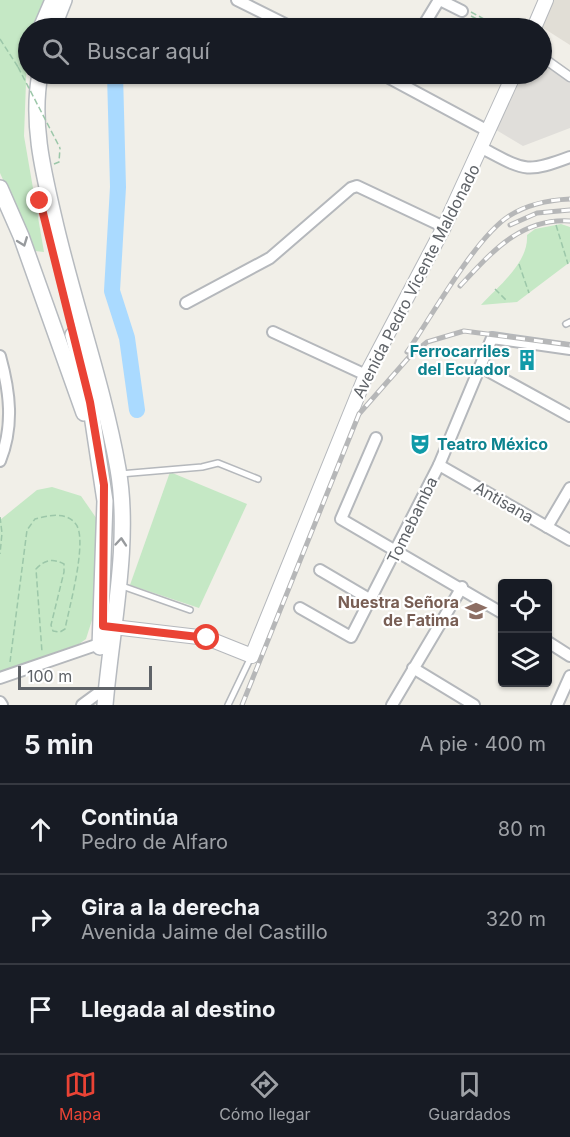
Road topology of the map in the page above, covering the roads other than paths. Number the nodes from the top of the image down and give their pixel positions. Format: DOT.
graph roads {
  1 [pos="53,0"];
  2 [pos="64,0"];
  3 [pos="440,0"];
  4 [pos="546,0"];
  5 [pos="240,1"];
  6 [pos="463,12"];
  7 [pos="45,18"];
  8 [pos="57,18"];
  9 [pos="273,18"];
  10 [pos="428,18"];
  11 [pos="538,18"];
  12 [pos="552,64"];
  13 [pos="570,77"];
  14 [pos="25,84"];
  15 [pos="39,84"];
  16 [pos="408,84"];
  17 [pos="509,84"];
  18 [pos="488,131"];
  19 [pos="482,148"];
  20 [pos="570,157"];
  21 [pos="0,188"];
  22 [pos="444,227"];
  23 [pos="186,303"];
  24 [pos="273,332"];
  25 [pos="570,349"];
  26 [pos="0,356"];
  27 [pos="481,367"];
  28 [pos="366,375"];
  29 [pos="570,416"];
  30 [pos="376,438"];
  31 [pos="96,446"];
  32 [pos="0,461"];
  33 [pos="439,465"];
  34 [pos="119,474"];
  35 [pos="258,479"];
  36 [pos="570,488"];
  37 [pos="547,527"];
  38 [pos="570,540"];
  39 [pos="397,549"];
  40 [pos="320,570"];
  41 [pos="117,585"];
  42 [pos="462,587"];
  43 [pos="371,600"];
  44 [pos="300,608"];
  45 [pos="190,610"];
  46 [pos="498,610"];
  47 [pos="107,634"];
  48 [pos="552,645"];
  49 [pos="252,656"];
  50 [pos="570,656"];
  51 [pos="413,668"];
  52 [pos="570,676"];
  53 [pos="0,678"];
  54 [pos="101,700"];
  55 [pos="82,705"];
  56 [pos="228,705"];
  57 [pos="392,705"];
  58 [pos="474,705"];
  59 [pos="557,705"];
  1 -- 7 [label="main road"];
  2 -- 8 [label="main road"];
  3 -- 6 [label="street"];
  3 -- 10 [label="street"];
  4 -- 11 [label="street"];
  5 -- 9 [label="street"];
  12 -- 13 [label="street"];
  14 -- 31 [label="main road"];
  15 -- 34 [label="main road"];
  16 -- 18 [label="street"];
  17 -- 18 [label="street, Avenida Pedro Vicente Maldonado"];
  18 -- 19 [label="street, Avenida Pedro Vicente Maldonado"];
  19 -- 20 [label="street"];
  19 -- 22 [label="street, Avenida Pedro Vicente Maldonado"];
  21 -- 31 [label="main road, one-way"];
  22 -- 23 [label="street"];
  22 -- 28 [label="street, Avenida Pedro Vicente Maldonado"];
  24 -- 28 [label="street"];
  25 -- 27 [label="street, Tomebamba"];
  26 -- 32 [label="street"];
  27 -- 29 [label="street"];
  27 -- 33 [label="street, Tomebamba"];
  28 -- 49 [label="street, Avenida Pedro Vicente Maldonado"];
  30 -- 39 [label="street"];
  31 -- 47 [label="main road"];
  33 -- 37 [label="street, Antisana"];
  33 -- 39 [label="street, Tomebamba"];
  34 -- 35 [label="lane"];
  41 -- 34 [label="main road, one-way"];
  36 -- 37 [label="street"];
  37 -- 38 [label="street, Antisana"];
  39 -- 42 [label="street"];
  39 -- 43 [label="street, Tomebamba"];
  40 -- 43 [label="street"];
  41 -- 45 [label="lane"];
  41 -- 47 [label="main road"];
  42 -- 46 [label="street"];
  42 -- 51 [label="street"];
  43 -- 44 [label="street, Tomebamba"];
  47 -- 49 [label="street"];
  47 -- 53 [label="street"];
  47 -- 54 [label="main road"];
  48 -- 50 [label="street"];
  49 -- 56 [label="lane"];
  51 -- 57 [label="street"];
  51 -- 58 [label="street"];
  52 -- 59 [label="street"];
  54 -- 55 [label="street"];
}
